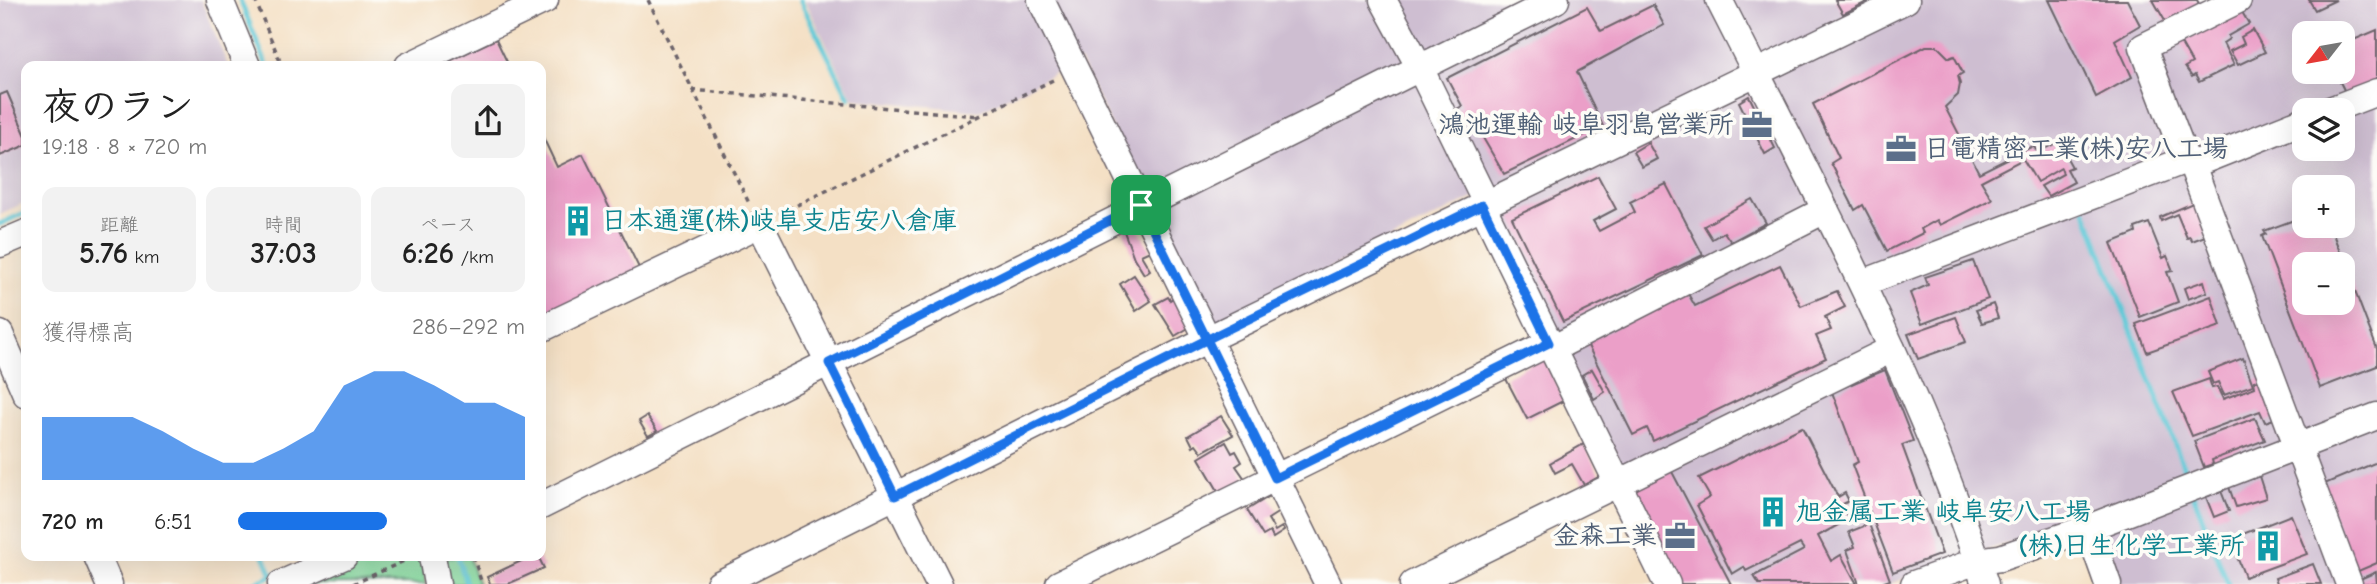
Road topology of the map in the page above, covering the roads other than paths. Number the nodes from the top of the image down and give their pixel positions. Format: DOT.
graph roads {
  1 [pos="220,0"];
  2 [pos="545,0"];
  3 [pos="1041,0"];
  4 [pos="1383,0"];
  5 [pos="1556,0"];
  6 [pos="1719,0"];
  7 [pos="1906,0"];
  8 [pos="2238,0"];
  9 [pos="245,61"];
  10 [pos="418,61"];
  11 [pos="1419,66"];
  12 [pos="1756,73"];
  13 [pos="2377,92"];
  14 [pos="2355,100"];
  15 [pos="2292,125"];
  16 [pos="2189,163"];
  17 [pos="1484,204"];
  18 [pos="1141,205"];
  19 [pos="1825,210"];
  20 [pos="21,235"];
  21 [pos="0,244"];
  22 [pos="1863,283"];
  23 [pos="546,327"];
  24 [pos="0,334"];
  25 [pos="1208,339"];
  26 [pos="1550,346"];
  27 [pos="1892,349"];
  28 [pos="829,363"];
  29 [pos="21,382"];
  30 [pos="2377,416"];
  31 [pos="2298,446"];
  32 [pos="1275,478"];
  33 [pos="1618,483"];
  34 [pos="895,496"];
  35 [pos="546,504"];
  36 [pos="2088,527"];
  37 [pos="99,561"];
  38 [pos="333,561"];
  39 [pos="433,561"];
  40 [pos="1981,573"];
  41 [pos="109,584"];
  42 [pos="281,584"];
  43 [pos="437,584"];
  44 [pos="719,584"];
  45 [pos="939,584"];
  46 [pos="1059,584"];
  47 [pos="1328,584"];
  48 [pos="1413,584"];
  49 [pos="1667,584"];
  50 [pos="1914,584"];
  51 [pos="2108,584"];
  52 [pos="2349,584"];
  1 -- 9 [label="street"];
  2 -- 10 [label="street"];
  3 -- 18 [label="street"];
  4 -- 11 [label="street"];
  5 -- 11 [label="street"];
  6 -- 12 [label="street"];
  7 -- 12 [label="street"];
  8 -- 16 [label="street"];
  11 -- 17 [label="street"];
  11 -- 18 [label="street"];
  12 -- 17 [label="street"];
  12 -- 19 [label="street"];
  13 -- 14 [label="street"];
  15 -- 16 [label="street"];
  16 -- 22 [label="street"];
  16 -- 31 [label="street"];
  17 -- 25 [label="street"];
  17 -- 26 [label="street"];
  18 -- 25 [label="street"];
  18 -- 28 [label="street"];
  19 -- 22 [label="street"];
  19 -- 26 [label="street"];
  20 -- 21 [label="street"];
  22 -- 27 [label="street"];
  23 -- 28 [label="street"];
  24 -- 29 [label="street"];
  25 -- 32 [label="street"];
  25 -- 34 [label="street"];
  26 -- 32 [label="street"];
  26 -- 33 [label="street"];
  27 -- 33 [label="street"];
  27 -- 40 [label="street"];
  28 -- 34 [label="street"];
  28 -- 35 [label="street"];
  30 -- 31 [label="street"];
  31 -- 36 [label="street"];
  31 -- 52 [label="street"];
  32 -- 46 [label="street"];
  32 -- 47 [label="street"];
  33 -- 48 [label="street"];
  33 -- 49 [label="street"];
  34 -- 44 [label="street"];
  34 -- 45 [label="street"];
  36 -- 40 [label="street"];
  36 -- 51 [label="street"];
  37 -- 41 [label="street"];
  38 -- 42 [label="street"];
  39 -- 43 [label="street"];
  40 -- 50 [label="street"];
}
